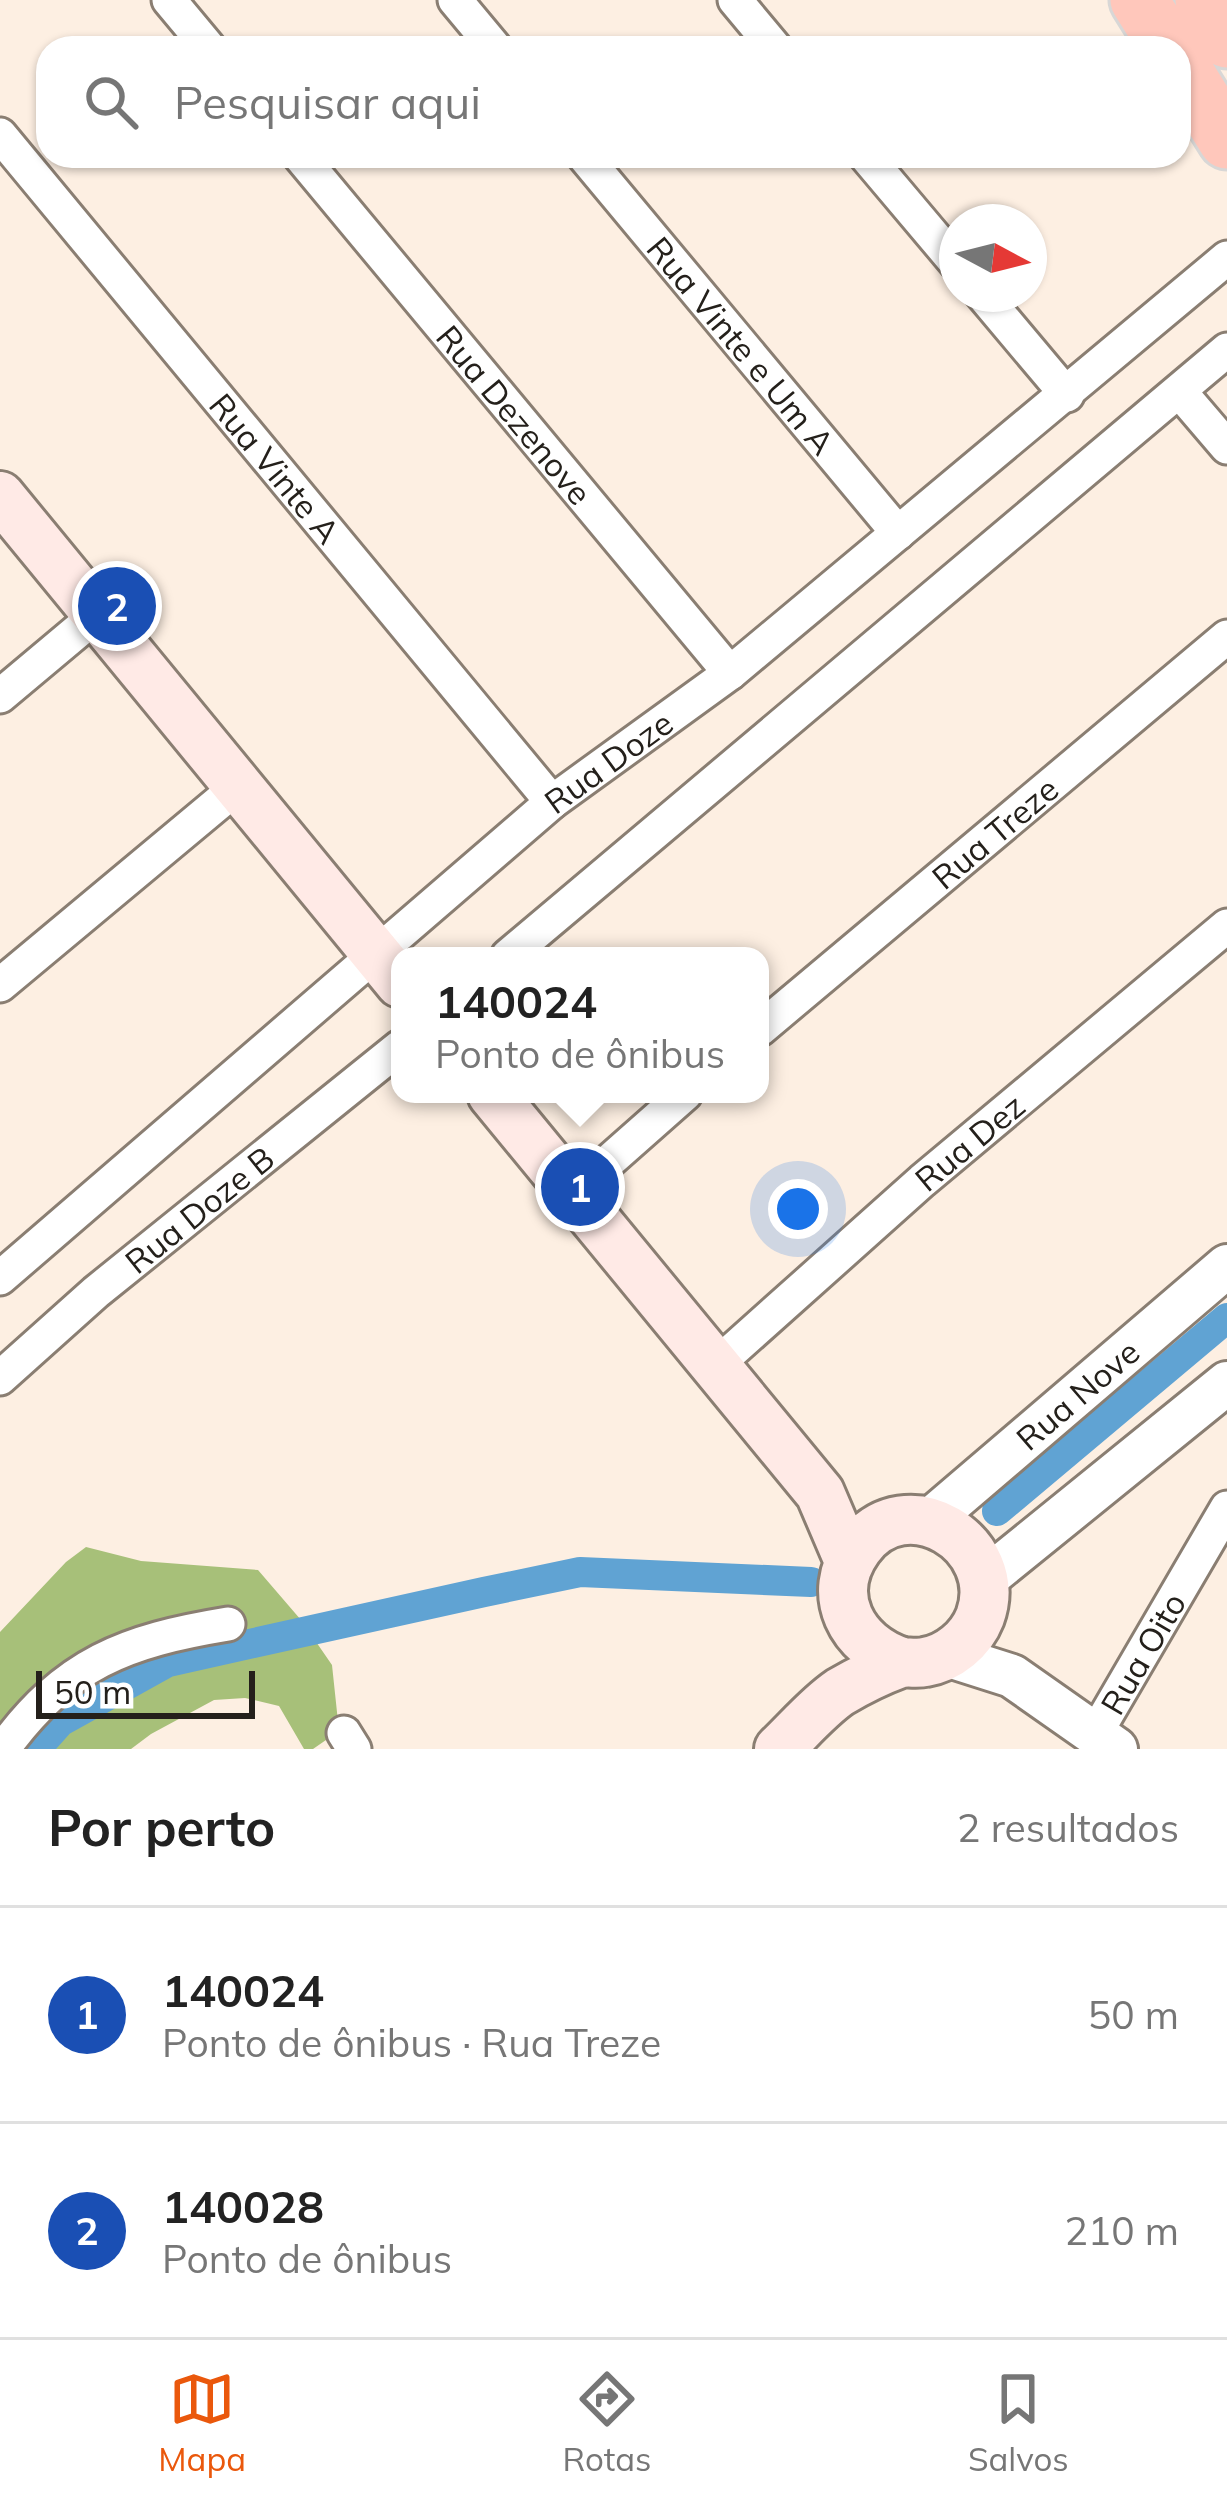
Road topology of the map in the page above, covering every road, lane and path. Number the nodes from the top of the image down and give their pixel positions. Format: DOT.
graph roads {
  1 [pos="169,0"];
  2 [pos="455,0"];
  3 [pos="735,0"];
  4 [pos="1139,0"];
  5 [pos="1204,0"];
  6 [pos="199,36"];
  7 [pos="485,36"];
  8 [pos="766,36"];
  9 [pos="1162,36"];
  10 [pos="1227,39"];
  11 [pos="1191,83"];
  12 [pos="0,135"];
  13 [pos="1227,140"];
  14 [pos="310,168"];
  15 [pos="594,168"];
  16 [pos="876,168"];
  17 [pos="939,243"];
  18 [pos="1227,258"];
  19 [pos="997,312"];
  20 [pos="1227,350"];
  21 [pos="1180,392"];
  22 [pos="1067,395"];
  23 [pos="1227,447"];
  24 [pos="0,496"];
  25 [pos="898,533"];
  26 [pos="99,613"];
  27 [pos="1227,638"];
  28 [pos="730,673"];
  29 [pos="0,696"];
  30 [pos="241,784"];
  31 [pos="552,802"];
  32 [pos="1227,926"];
  33 [pos="407,947"];
  34 [pos="519,947"];
  35 [pos="387,967"];
  36 [pos="0,985"];
  37 [pos="769,1020"];
  38 [pos="391,1054"];
  39 [pos="499,1103"];
  40 [pos="675,1103"];
  41 [pos="573,1193"];
  42 [pos="1227,1266"];
  43 [pos="0,1278"];
  44 [pos="715,1366"];
  45 [pos="0,1378"];
  46 [pos="1227,1383"];
  47 [pos="1227,1508"];
  48 [pos="929,1521"];
  49 [pos="865,1545"];
  50 [pos="228,1624"];
  51 [pos="850,1625"];
  52 [pos="953,1630"];
  53 [pos="838,1693"];
  54 [pos="1105,1742"];
  55 [pos="2,1749"];
  56 [pos="779,1749"];
  1 -- 6 [label="street"];
  2 -- 7 [label="street"];
  3 -- 8 [label="street"];
  4 -- 9 [label="highway"];
  5 -- 10 [label="highway"];
  11 -- 13 [label="highway"];
  12 -- 31 [label="street, Rua Vinte A"];
  14 -- 28 [label="street, Rua Dezenove"];
  15 -- 25 [label="street, Rua Vinte e Um A"];
  16 -- 17 [label="street"];
  18 -- 22 [label="street, Rua Doze"];
  19 -- 22 [label="street"];
  20 -- 21 [label="street"];
  21 -- 23 [label="street"];
  21 -- 34 [label="street"];
  22 -- 25 [label="street, Rua Doze"];
  24 -- 26 [label="main road"];
  25 -- 28 [label="street, Rua Doze"];
  26 -- 29 [label="street"];
  26 -- 30 [label="main road"];
  27 -- 37 [label="street, Rua Treze"];
  28 -- 31 [label="street, Rua Doze"];
  30 -- 35 [label="main road"];
  30 -- 36 [label="street"];
  31 -- 33 [label="street, Rua Doze"];
  32 -- 44 [label="street, Rua Dez"];
  35 -- 43 [label="street, Rua Doze"];
  38 -- 45 [label="street, Rua Doze B"];
  39 -- 41 [label="main road"];
  40 -- 41 [label="street"];
  41 -- 44 [label="main road"];
  42 -- 48 [label="street, Rua Nove"];
  44 -- 49 [label="main road"];
  46 -- 52 [label="street"];
  47 -- 54 [label="street, Rua Oito"];
  48 -- 49 [label="main road"];
  48 -- 52 [label="main road"];
  49 -- 51 [label="main road"];
  50 -- 55 [label="street"];
  51 -- 52 [label="main road"];
  51 -- 53 [label="main road"];
  52 -- 53 [label="main road"];
  52 -- 54 [label="street"];
  53 -- 56 [label="main road"];
}
